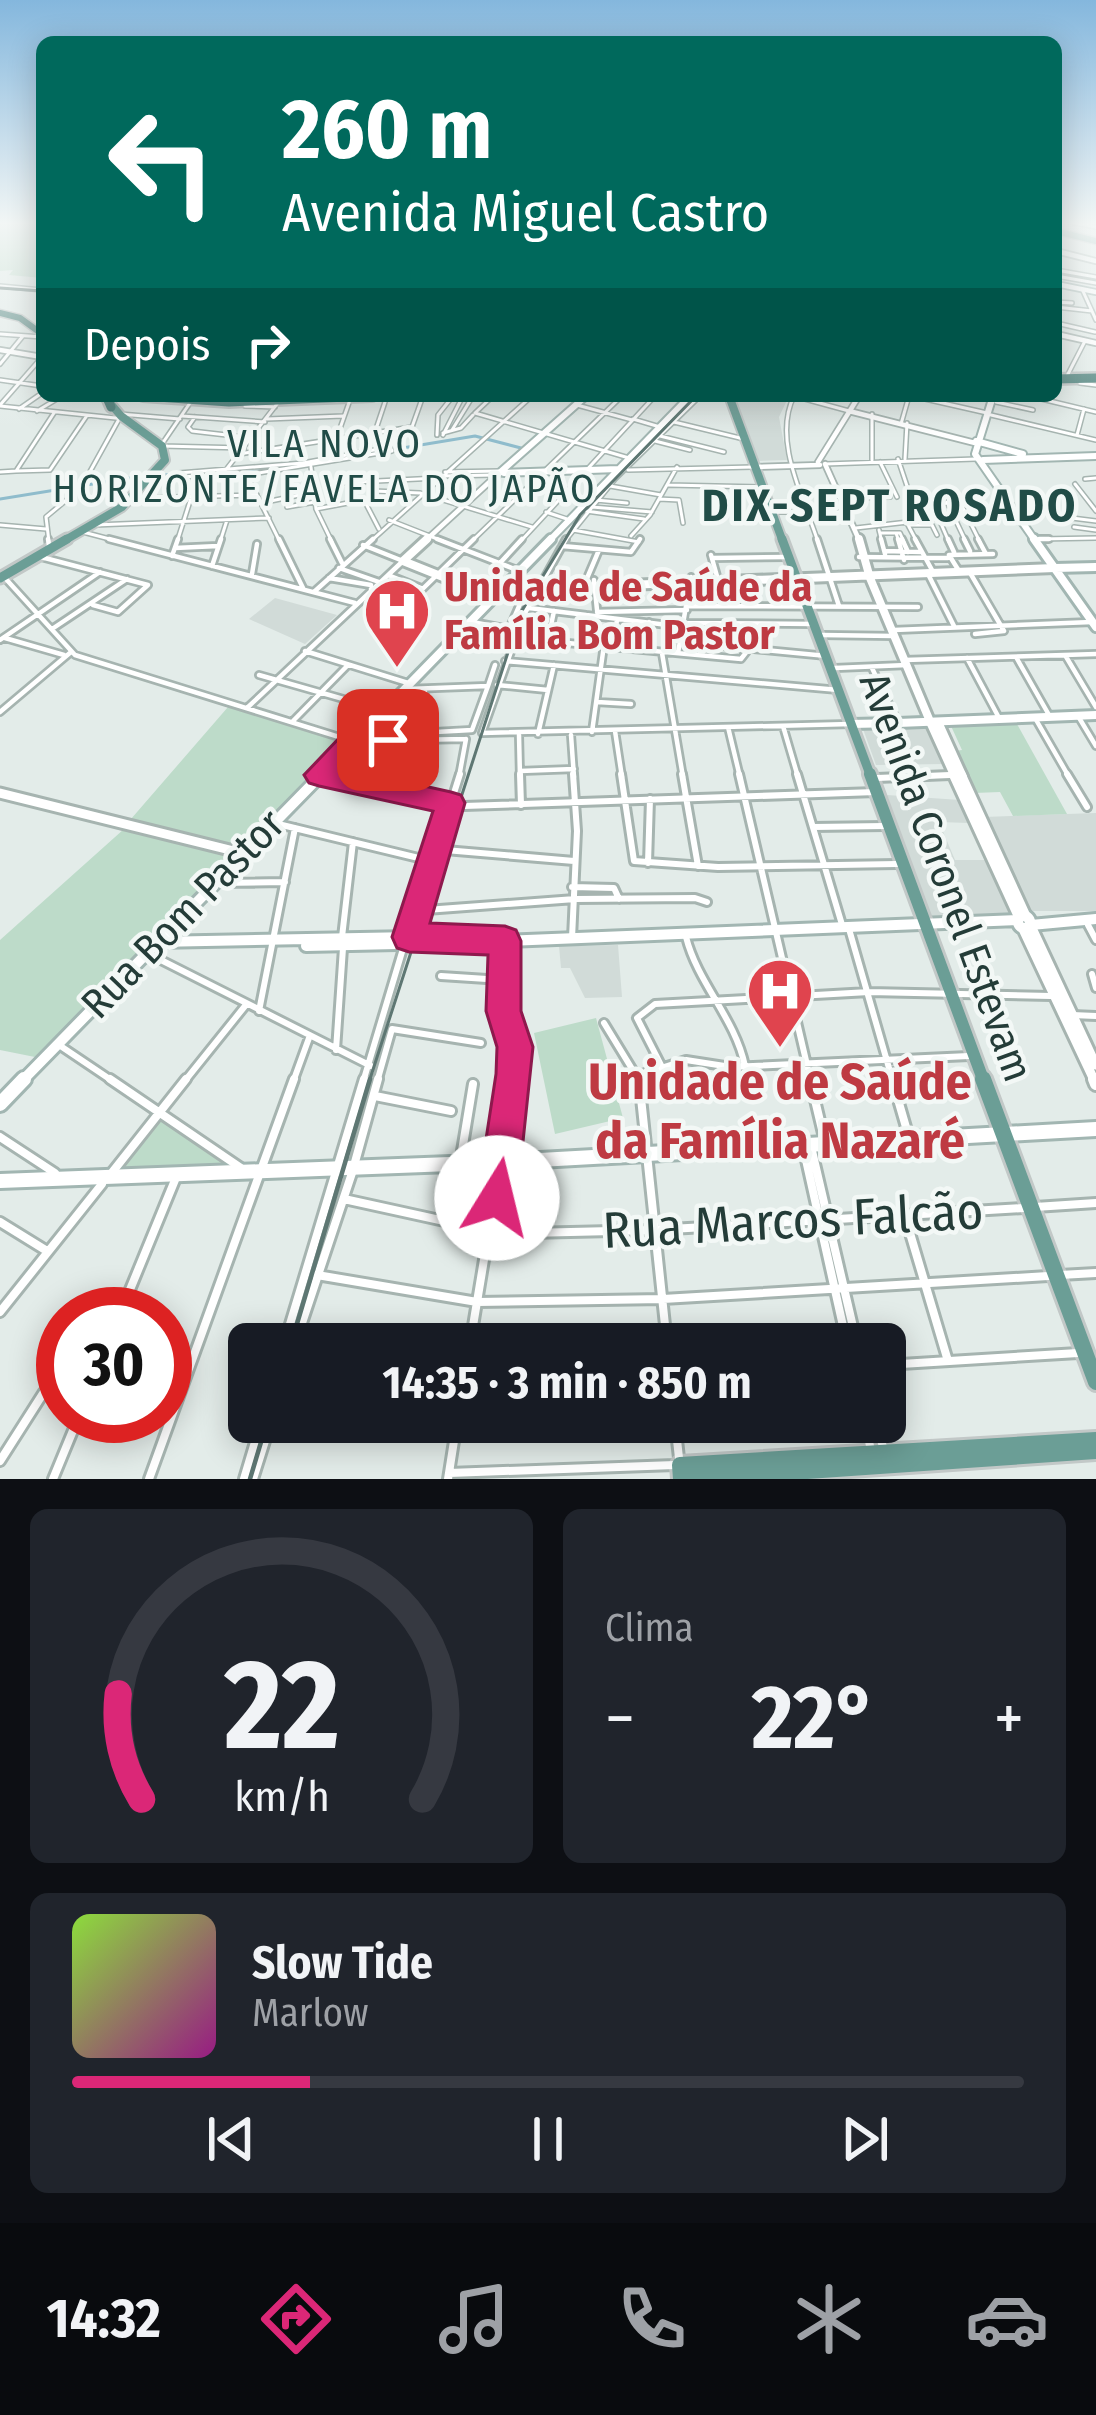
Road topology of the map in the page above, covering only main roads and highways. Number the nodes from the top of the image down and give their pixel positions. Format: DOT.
graph roads {
  1 [pos="2,316"];
  2 [pos="36,320"];
  3 [pos="36,332"];
  4 [pos="1062,377"];
  5 [pos="1096,380"];
  6 [pos="580,402"];
  7 [pos="685,402"];
  8 [pos="731,402"];
  9 [pos="994,402"];
  10 [pos="114,408"];
  11 [pos="979,443"];
  12 [pos="1017,452"];
  13 [pos="1096,454"];
  14 [pos="979,458"];
  15 [pos="1035,458"];
  16 [pos="624,467"];
  17 [pos="1005,496"];
  18 [pos="1096,567"];
  19 [pos="1058,568"];
  20 [pos="3,575"];
  21 [pos="1095,619"];
  22 [pos="1096,711"];
  23 [pos="851,724"];
  24 [pos="1091,920"];
  25 [pos="926,926"];
  26 [pos="151,947"];
  27 [pos="3,1097"];
  28 [pos="1096,1131"];
  29 [pos="1004,1136"];
  30 [pos="0,1181"];
  31 [pos="1090,1352"];
  32 [pos="1096,1382"];
  33 [pos="1096,1440"];
  34 [pos="1096,1451"];
  35 [pos="684,1474"];
  1 -- 2 [label="highway"];
  1 -- 3 [label="highway"];
  4 -- 5 [label="highway"];
  6 -- 16 [label="main road"];
  7 -- 16 [label="main road, Rua Bom Pastor"];
  8 -- 23 [label="main road, Avenida Coronel Estevam"];
  9 -- 11 [label="main road"];
  10 -- 20 [label="main road"];
  11 -- 12 [label="main road"];
  11 -- 14 [label="main road"];
  12 -- 13 [label="main road"];
  12 -- 15 [label="main road"];
  13 -- 15 [label="main road"];
  14 -- 15 [label="main road"];
  14 -- 17 [label="main road"];
  16 -- 26 [label="main road, Rua Bom Pastor"];
  17 -- 19 [label="main road"];
  17 -- 19 [label="main road"];
  18 -- 19 [label="main road"];
  19 -- 21 [label="main road"];
  22 -- 23 [label="main road"];
  23 -- 25 [label="main road, Avenida Coronel Estevam"];
  24 -- 25 [label="main road"];
  25 -- 26 [label="main road"];
  25 -- 29 [label="main road, Avenida Coronel Estevam"];
  26 -- 27 [label="main road, Rua Bom Pastor"];
  28 -- 29 [label="main road"];
  29 -- 30 [label="main road"];
  29 -- 31 [label="main road, Avenida Coronel Estevam"];
  31 -- 32 [label="main road, Avenida Coronel Estevam"];
  33 -- 35 [label="main road"];
  34 -- 35 [label="main road"];
}
